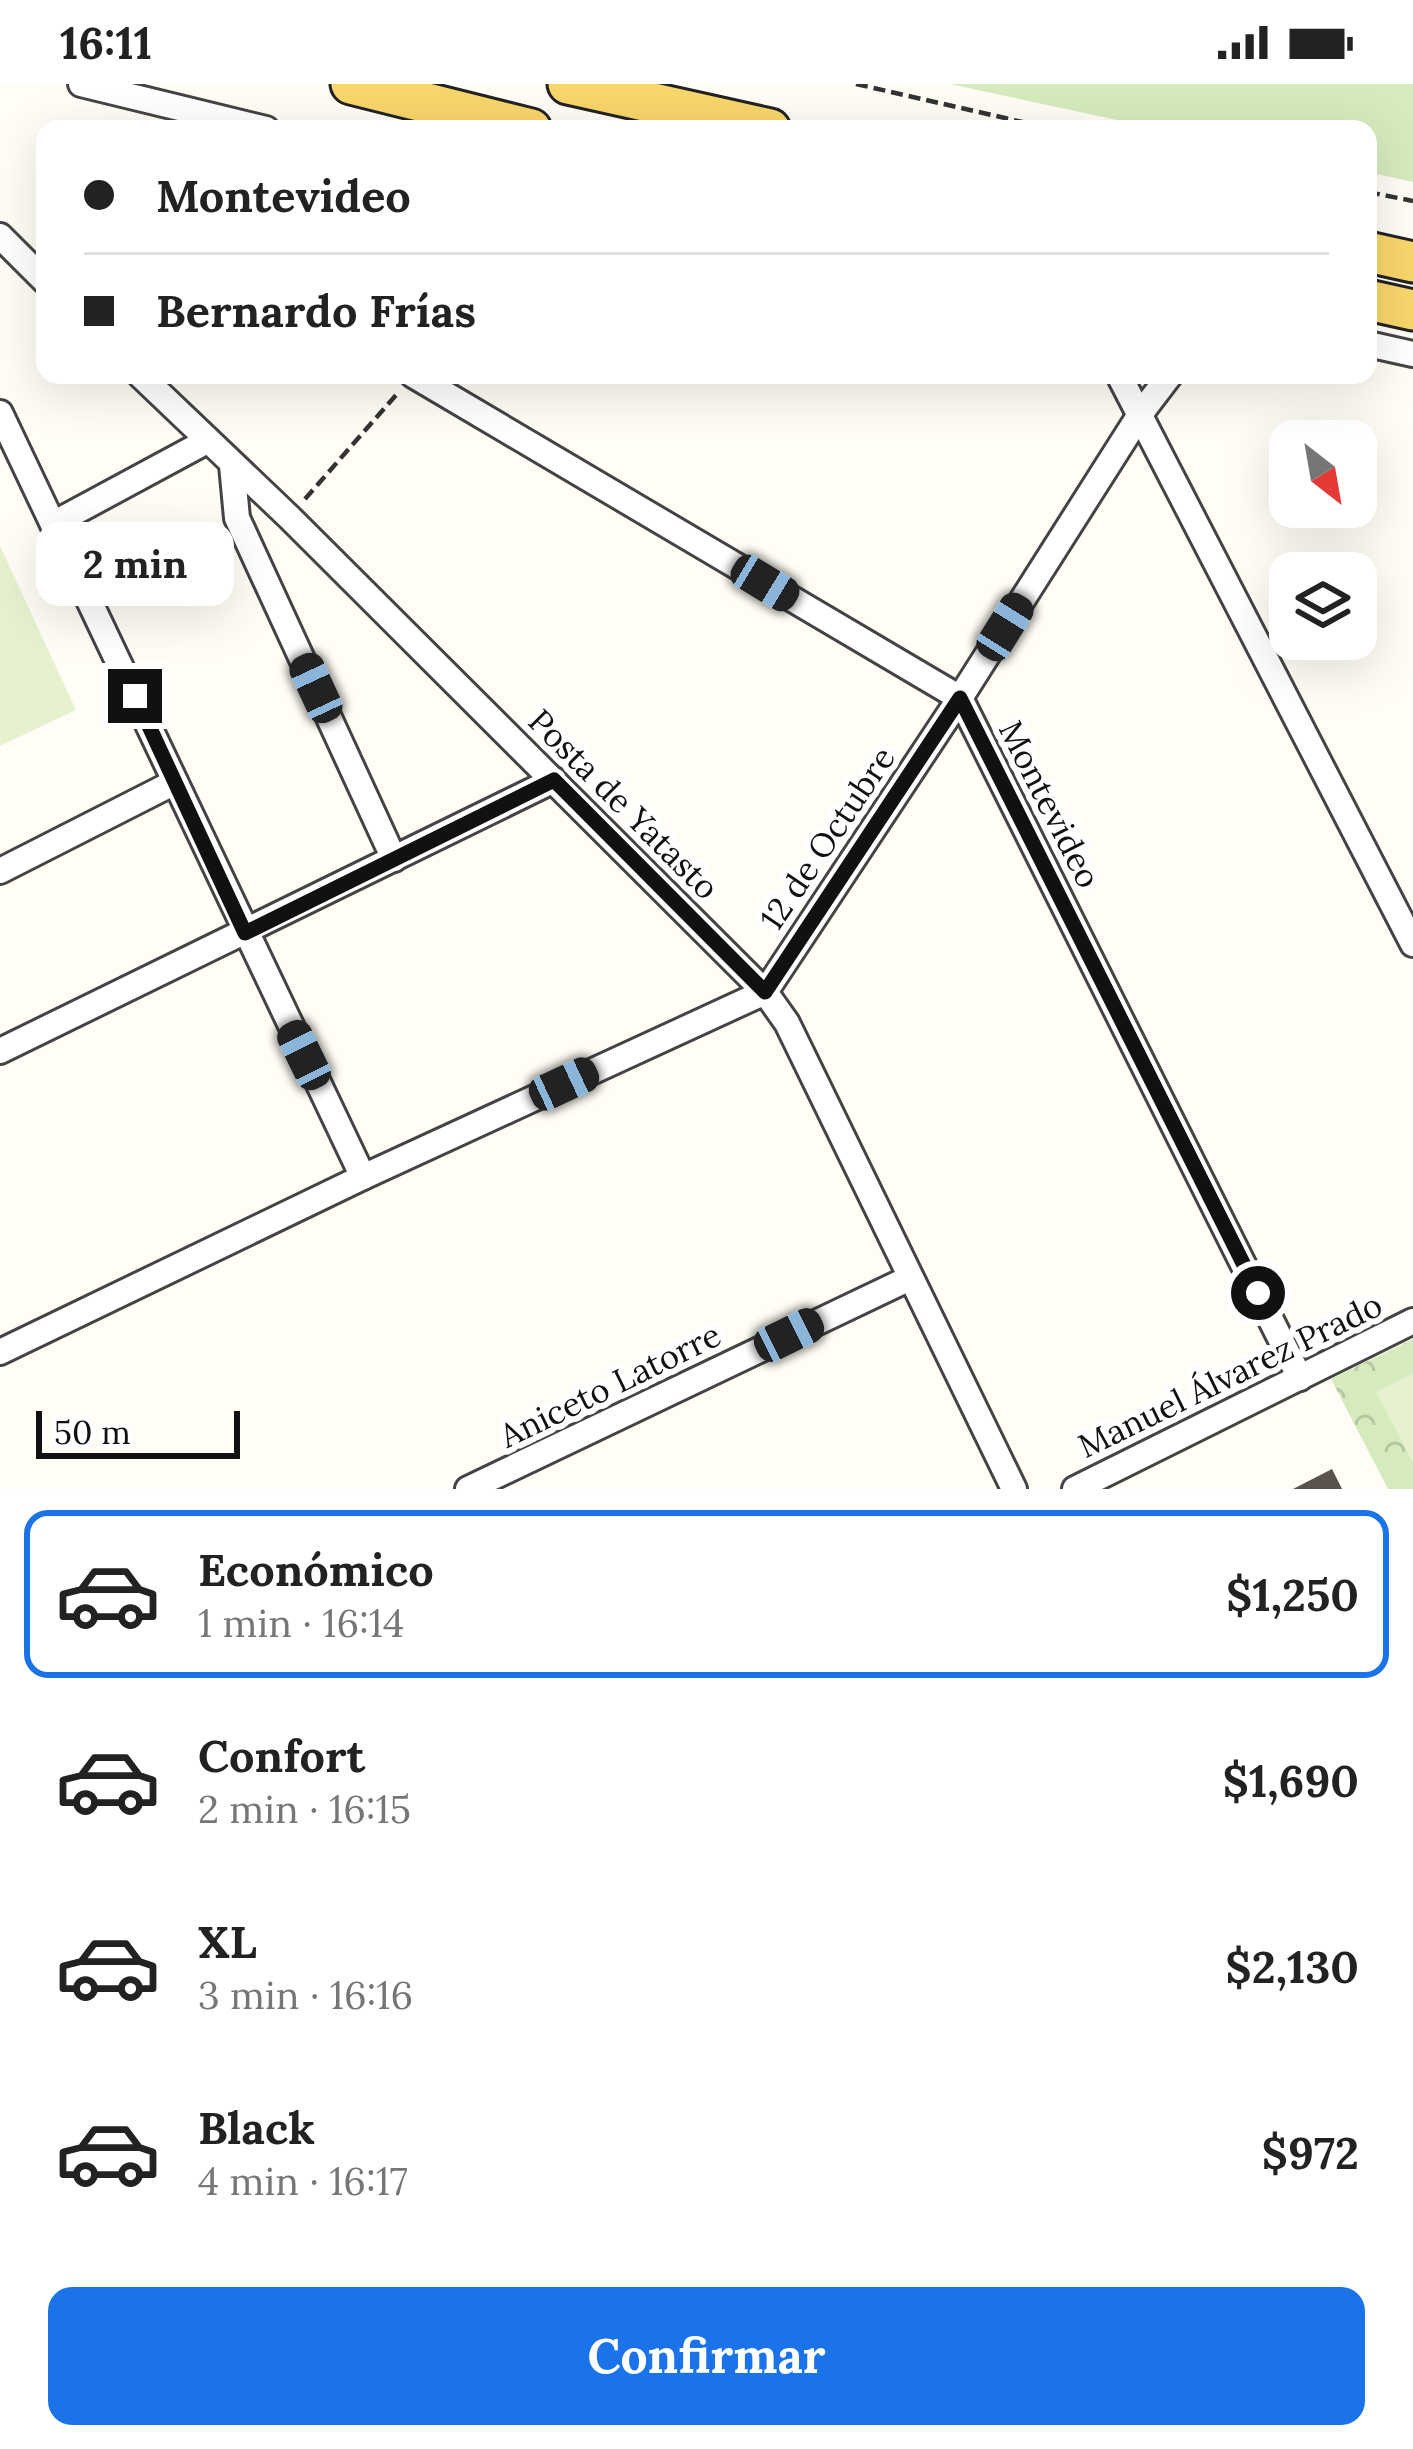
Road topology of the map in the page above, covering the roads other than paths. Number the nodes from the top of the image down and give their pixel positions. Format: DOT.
graph roads {
  1 [pos="80,84"];
  2 [pos="351,84"];
  3 [pos="568,84"];
  4 [pos="229,120"];
  5 [pos="495,120"];
  6 [pos="730,120"];
  7 [pos="0,236"];
  8 [pos="1377,255"];
  9 [pos="1413,262"];
  10 [pos="36,272"];
  11 [pos="1377,302"];
  12 [pos="1413,310"];
  13 [pos="1377,346"];
  14 [pos="1413,354"];
  15 [pos="149,384"];
  16 [pos="428,384"];
  17 [pos="1124,384"];
  18 [pos="1163,384"];
  19 [pos="0,413"];
  20 [pos="1141,413"];
  21 [pos="207,441"];
  22 [pos="232,465"];
  23 [pos="53,524"];
  24 [pos="960,698"];
  25 [pos="554,780"];
  26 [pos="176,782"];
  27 [pos="394,859"];
  28 [pos="0,871"];
  29 [pos="245,933"];
  30 [pos="1413,944"];
  31 [pos="765,992"];
  32 [pos="0,1051"];
  33 [pos="363,1177"];
  34 [pos="910,1278"];
  35 [pos="1413,1321"];
  36 [pos="0,1352"];
  37 [pos="1300,1378"];
  38 [pos="468,1489"];
  39 [pos="1014,1489"];
  40 [pos="1076,1489"];
  1 -- 4 [label="street"];
  2 -- 5 [label="main road"];
  3 -- 6 [label="main road"];
  7 -- 10 [label="street"];
  8 -- 9 [label="main road"];
  11 -- 12 [label="main road"];
  13 -- 14 [label="street"];
  15 -- 21 [label="street, Posta de Yatasto"];
  16 -- 24 [label="street, Montevideo"];
  17 -- 20 [label="street"];
  18 -- 20 [label="street, 12 de Octubre"];
  19 -- 23 [label="street"];
  20 -- 24 [label="street, 12 de Octubre"];
  20 -- 30 [label="street"];
  21 -- 22 [label="street, Posta de Yatasto"];
  21 -- 23 [label="street"];
  22 -- 25 [label="street, Posta de Yatasto"];
  22 -- 27 [label="street"];
  23 -- 26 [label="street"];
  24 -- 31 [label="street, 12 de Octubre"];
  24 -- 37 [label="street, Montevideo"];
  25 -- 27 [label="street"];
  25 -- 31 [label="street, Posta de Yatasto"];
  26 -- 28 [label="street"];
  26 -- 29 [label="street"];
  27 -- 29 [label="street"];
  29 -- 32 [label="street"];
  29 -- 33 [label="street"];
  31 -- 33 [label="street"];
  31 -- 34 [label="street, Posta de Yatasto"];
  33 -- 36 [label="street"];
  34 -- 38 [label="street, Aniceto Latorre"];
  34 -- 39 [label="street, Posta de Yatasto"];
  35 -- 37 [label="street, Manuel Álvarez Prado"];
  37 -- 40 [label="street, Manuel Álvarez Prado"];
}
